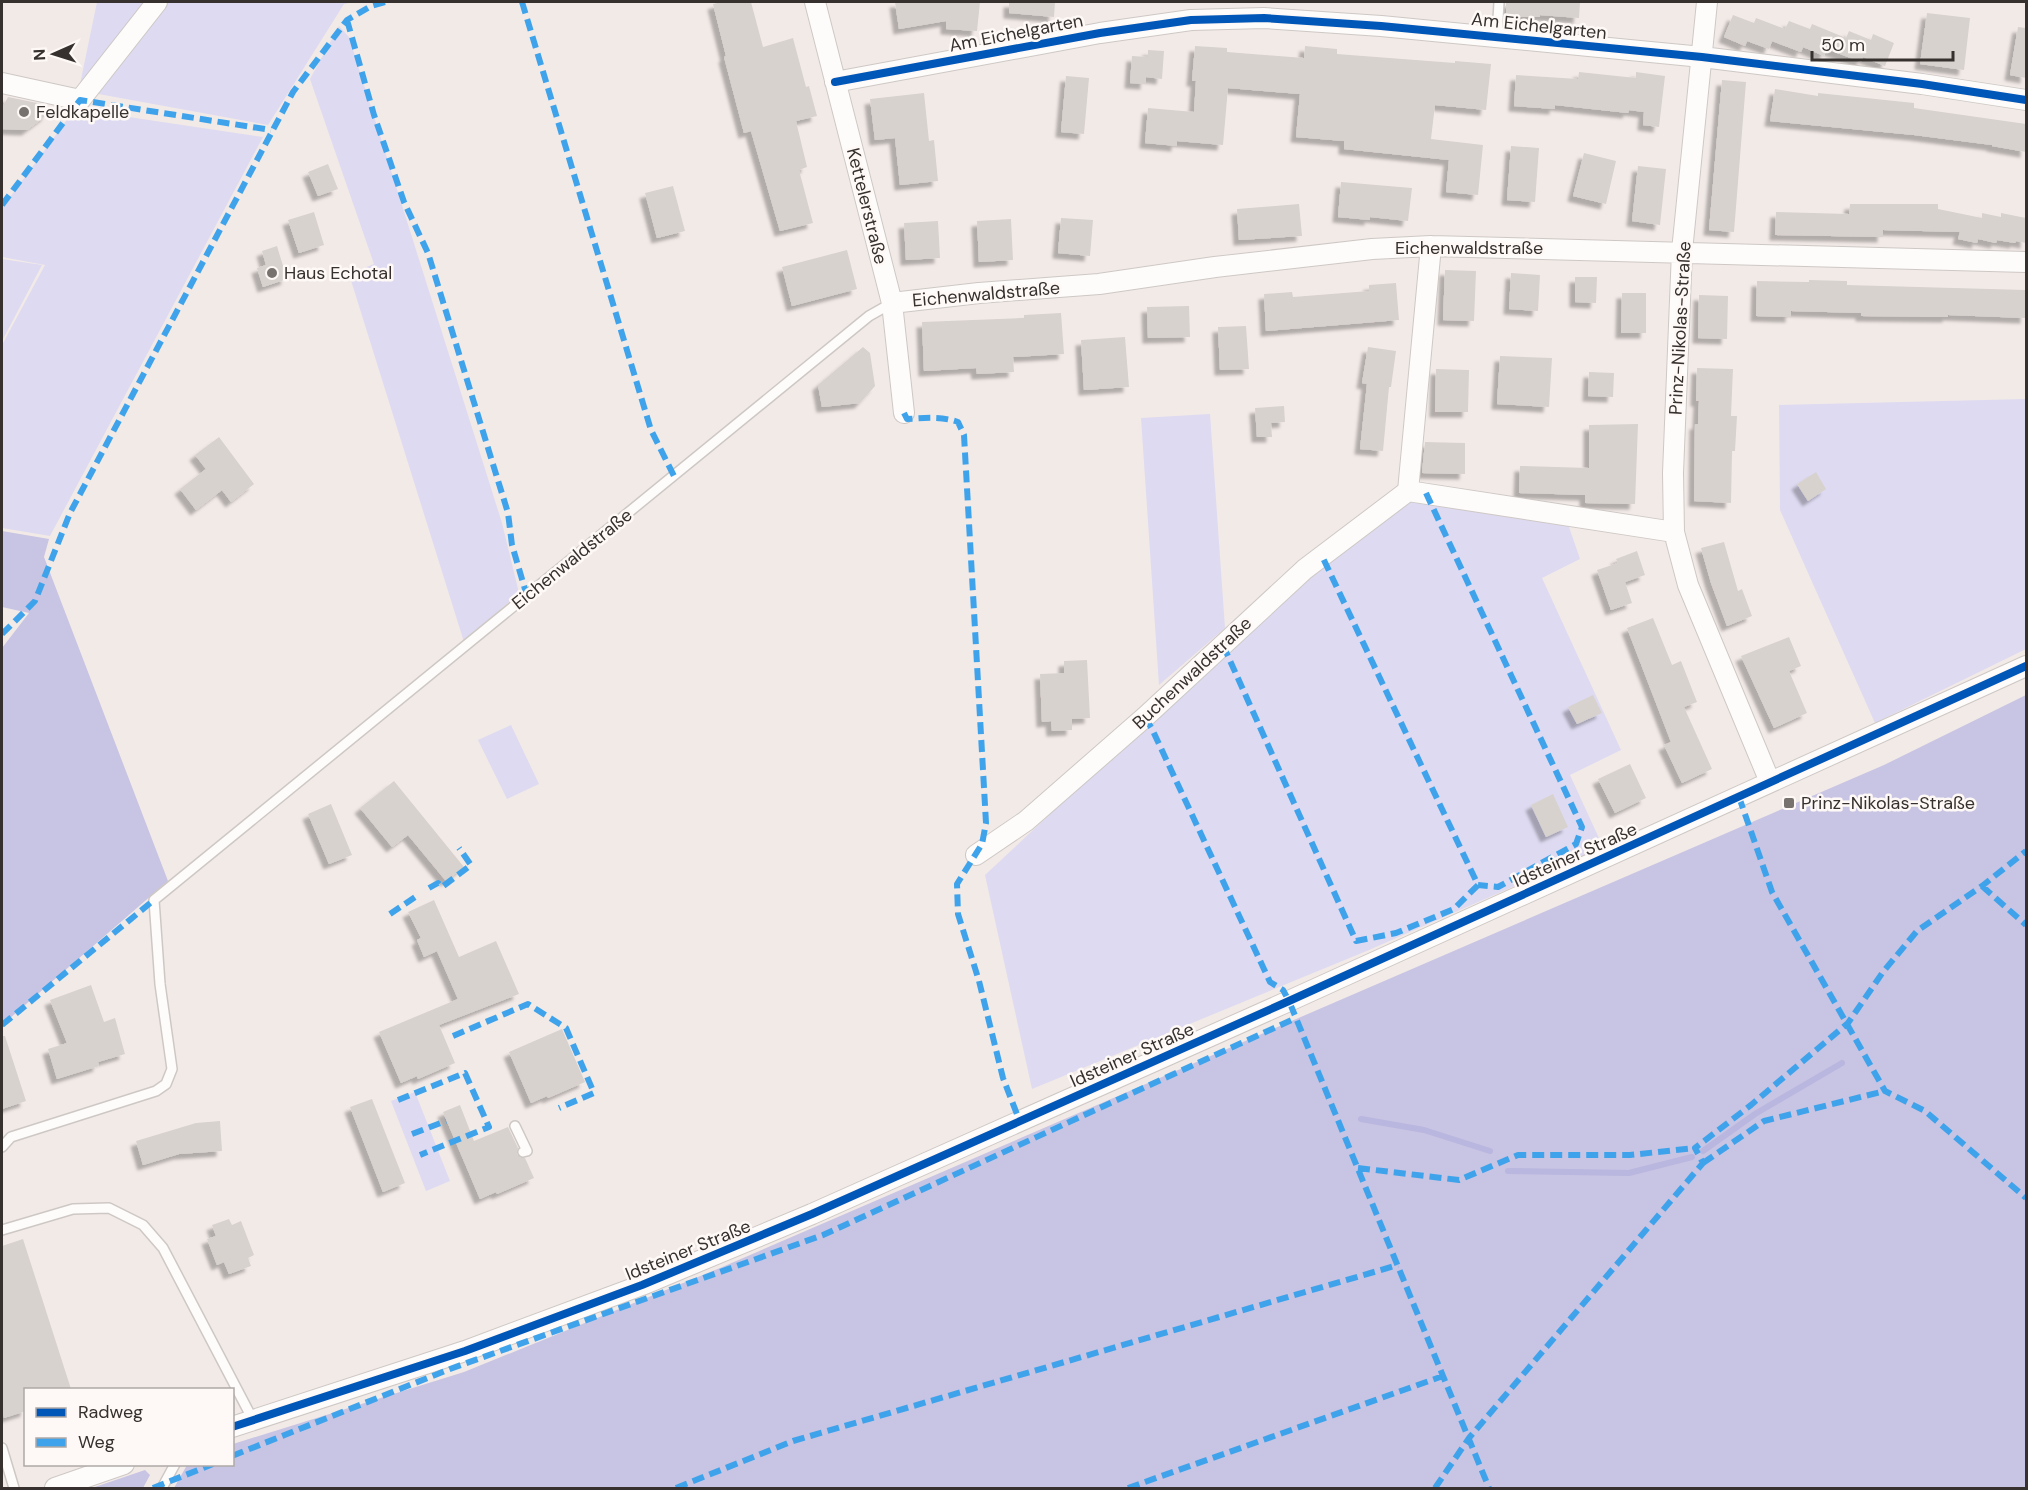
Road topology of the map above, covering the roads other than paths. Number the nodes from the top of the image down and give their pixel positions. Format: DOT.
graph roads {
  1 [pos="157,2"];
  2 [pos="815,2"];
  3 [pos="1499,2"];
  4 [pos="1707,2"];
  5 [pos="1497,37"];
  6 [pos="1702,57"];
  7 [pos="835,82"];
  8 [pos="2,83"];
  9 [pos="2026,100"];
  10 [pos="1431,246"];
  11 [pos="1682,251"];
  12 [pos="2026,262"];
  13 [pos="892,303"];
  14 [pos="904,413"];
  15 [pos="1408,491"];
  16 [pos="1674,532"];
  17 [pos="2026,666"];
  18 [pos="1770,782"];
  19 [pos="976,855"];
  20 [pos="514,1126"];
  21 [pos="2,1147"];
  22 [pos="523,1152"];
  23 [pos="2,1229"];
  24 [pos="253,1420"];
  25 [pos="234,1426"];
  26 [pos="2,1449"];
  27 [pos="118,1466"];
  28 [pos="174,1466"];
  29 [pos="14,1488"];
  30 [pos="55,1488"];
  31 [pos="162,1488"];
  1 -- 8 [label="street"];
  2 -- 7 [label="street, Kettelerstraße"];
  3 -- 5 [label="lane, Am Eichelgarten"];
  4 -- 6 [label="street, Prinz-Nikolas-Straße"];
  5 -- 6 [label="street, Am Eichelgarten"];
  5 -- 7 [label="street, Am Eichelgarten"];
  6 -- 9 [label="street, Am Eichelgarten"];
  6 -- 11 [label="street, Prinz-Nikolas-Straße"];
  7 -- 13 [label="street, Kettelerstraße"];
  10 -- 11 [label="street, Eichenwaldstraße"];
  10 -- 13 [label="street, Eichenwaldstraße"];
  10 -- 15 [label="street"];
  11 -- 12 [label="street, Eichenwaldstraße"];
  11 -- 16 [label="street, Prinz-Nikolas-Straße"];
  13 -- 14 [label="street, Kettelerstraße"];
  13 -- 21 [label="lane, Eichenwaldstraße"];
  15 -- 16 [label="street"];
  15 -- 19 [label="street, Buchenwaldstraße"];
  16 -- 18 [label="street, Prinz-Nikolas-Straße"];
  17 -- 18 [label="street, Idsteiner Straße"];
  18 -- 24 [label="street, Idsteiner Straße"];
  20 -- 22 [label="lane"];
  23 -- 24 [label="lane"];
  24 -- 25 [label="street, Idsteiner Straße"];
  26 -- 29 [label="lane"];
  27 -- 30 [label="street"];
  28 -- 31 [label="lane"];
}
